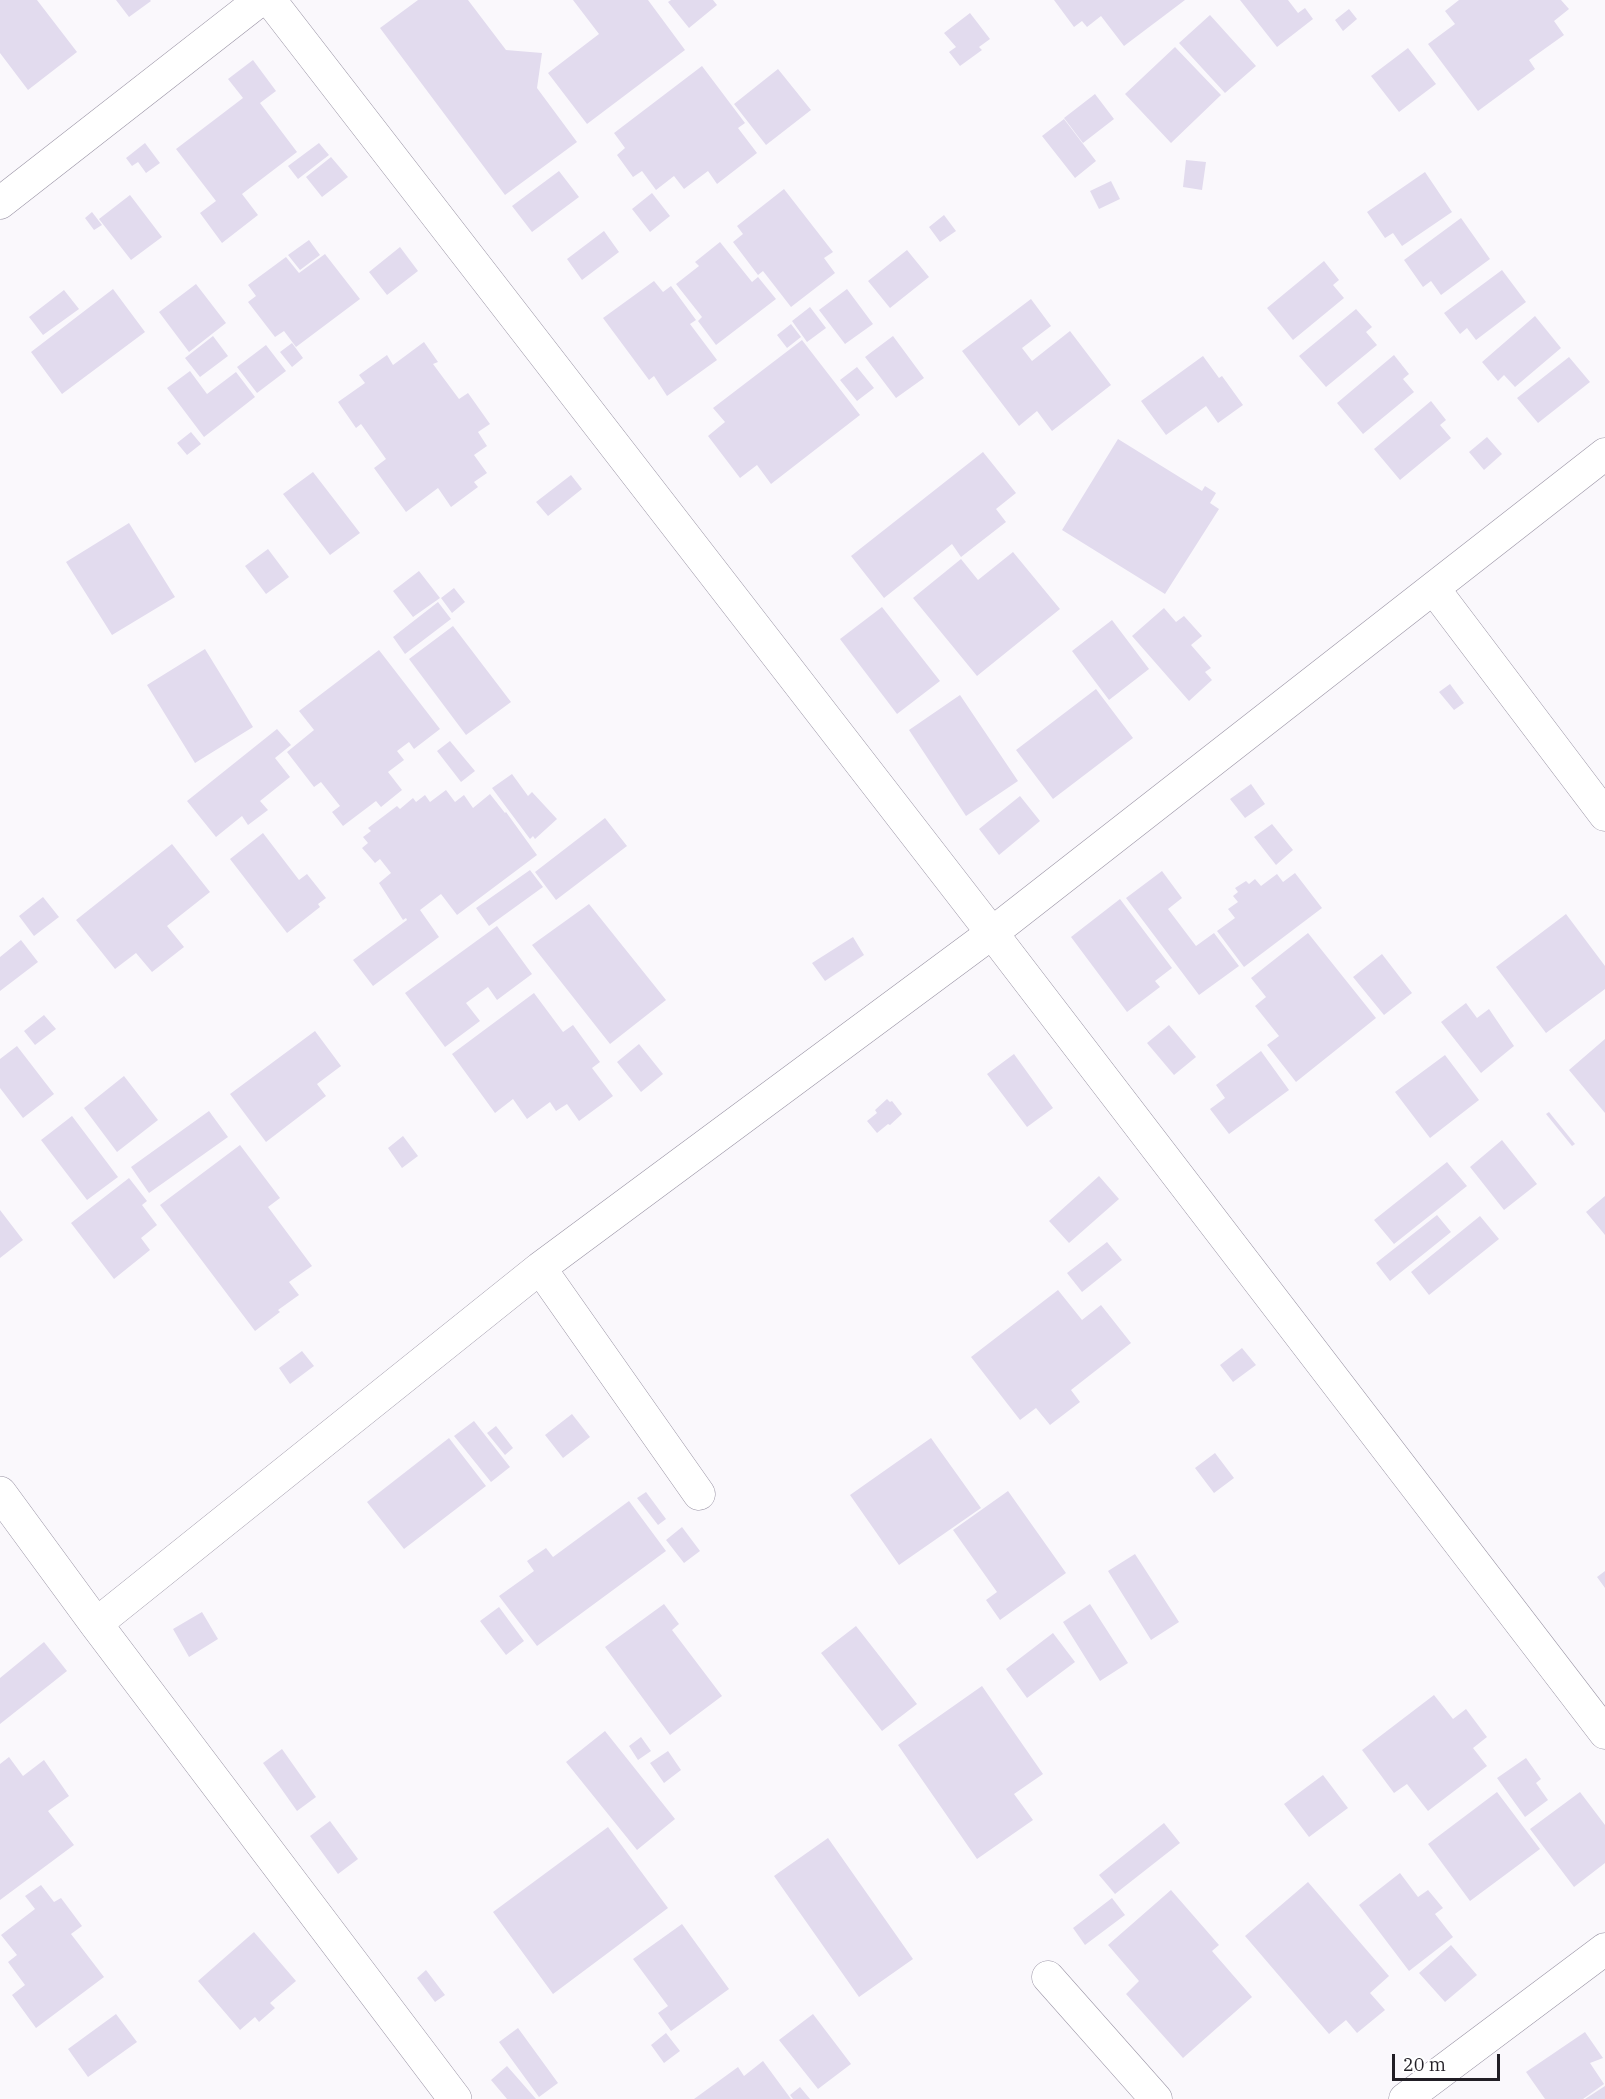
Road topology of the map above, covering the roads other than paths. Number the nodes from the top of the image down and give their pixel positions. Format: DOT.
graph roads {
  1 [pos="260,0"];
  2 [pos="270,0"];
  3 [pos="0,203"];
  4 [pos="1605,454"];
  5 [pos="1434,589"];
  6 [pos="1605,815"];
  7 [pos="992,933"];
  8 [pos="540,1268"];
  9 [pos="0,1493"];
  10 [pos="699,1494"];
  11 [pos="96,1624"];
  12 [pos="1605,1733"];
  13 [pos="1605,1949"];
  14 [pos="1048,1977"];
  15 [pos="455,2099"];
  16 [pos="1156,2099"];
  17 [pos="1405,2099"];
  1 -- 3 [label="street"];
  2 -- 7 [label="street"];
  4 -- 5 [label="street"];
  5 -- 6 [label="street"];
  5 -- 7 [label="street"];
  7 -- 8 [label="street"];
  7 -- 12 [label="street"];
  8 -- 10 [label="street"];
  8 -- 11 [label="street"];
  9 -- 11 [label="street"];
  11 -- 15 [label="street"];
  13 -- 17 [label="street"];
  14 -- 16 [label="street"];
}
